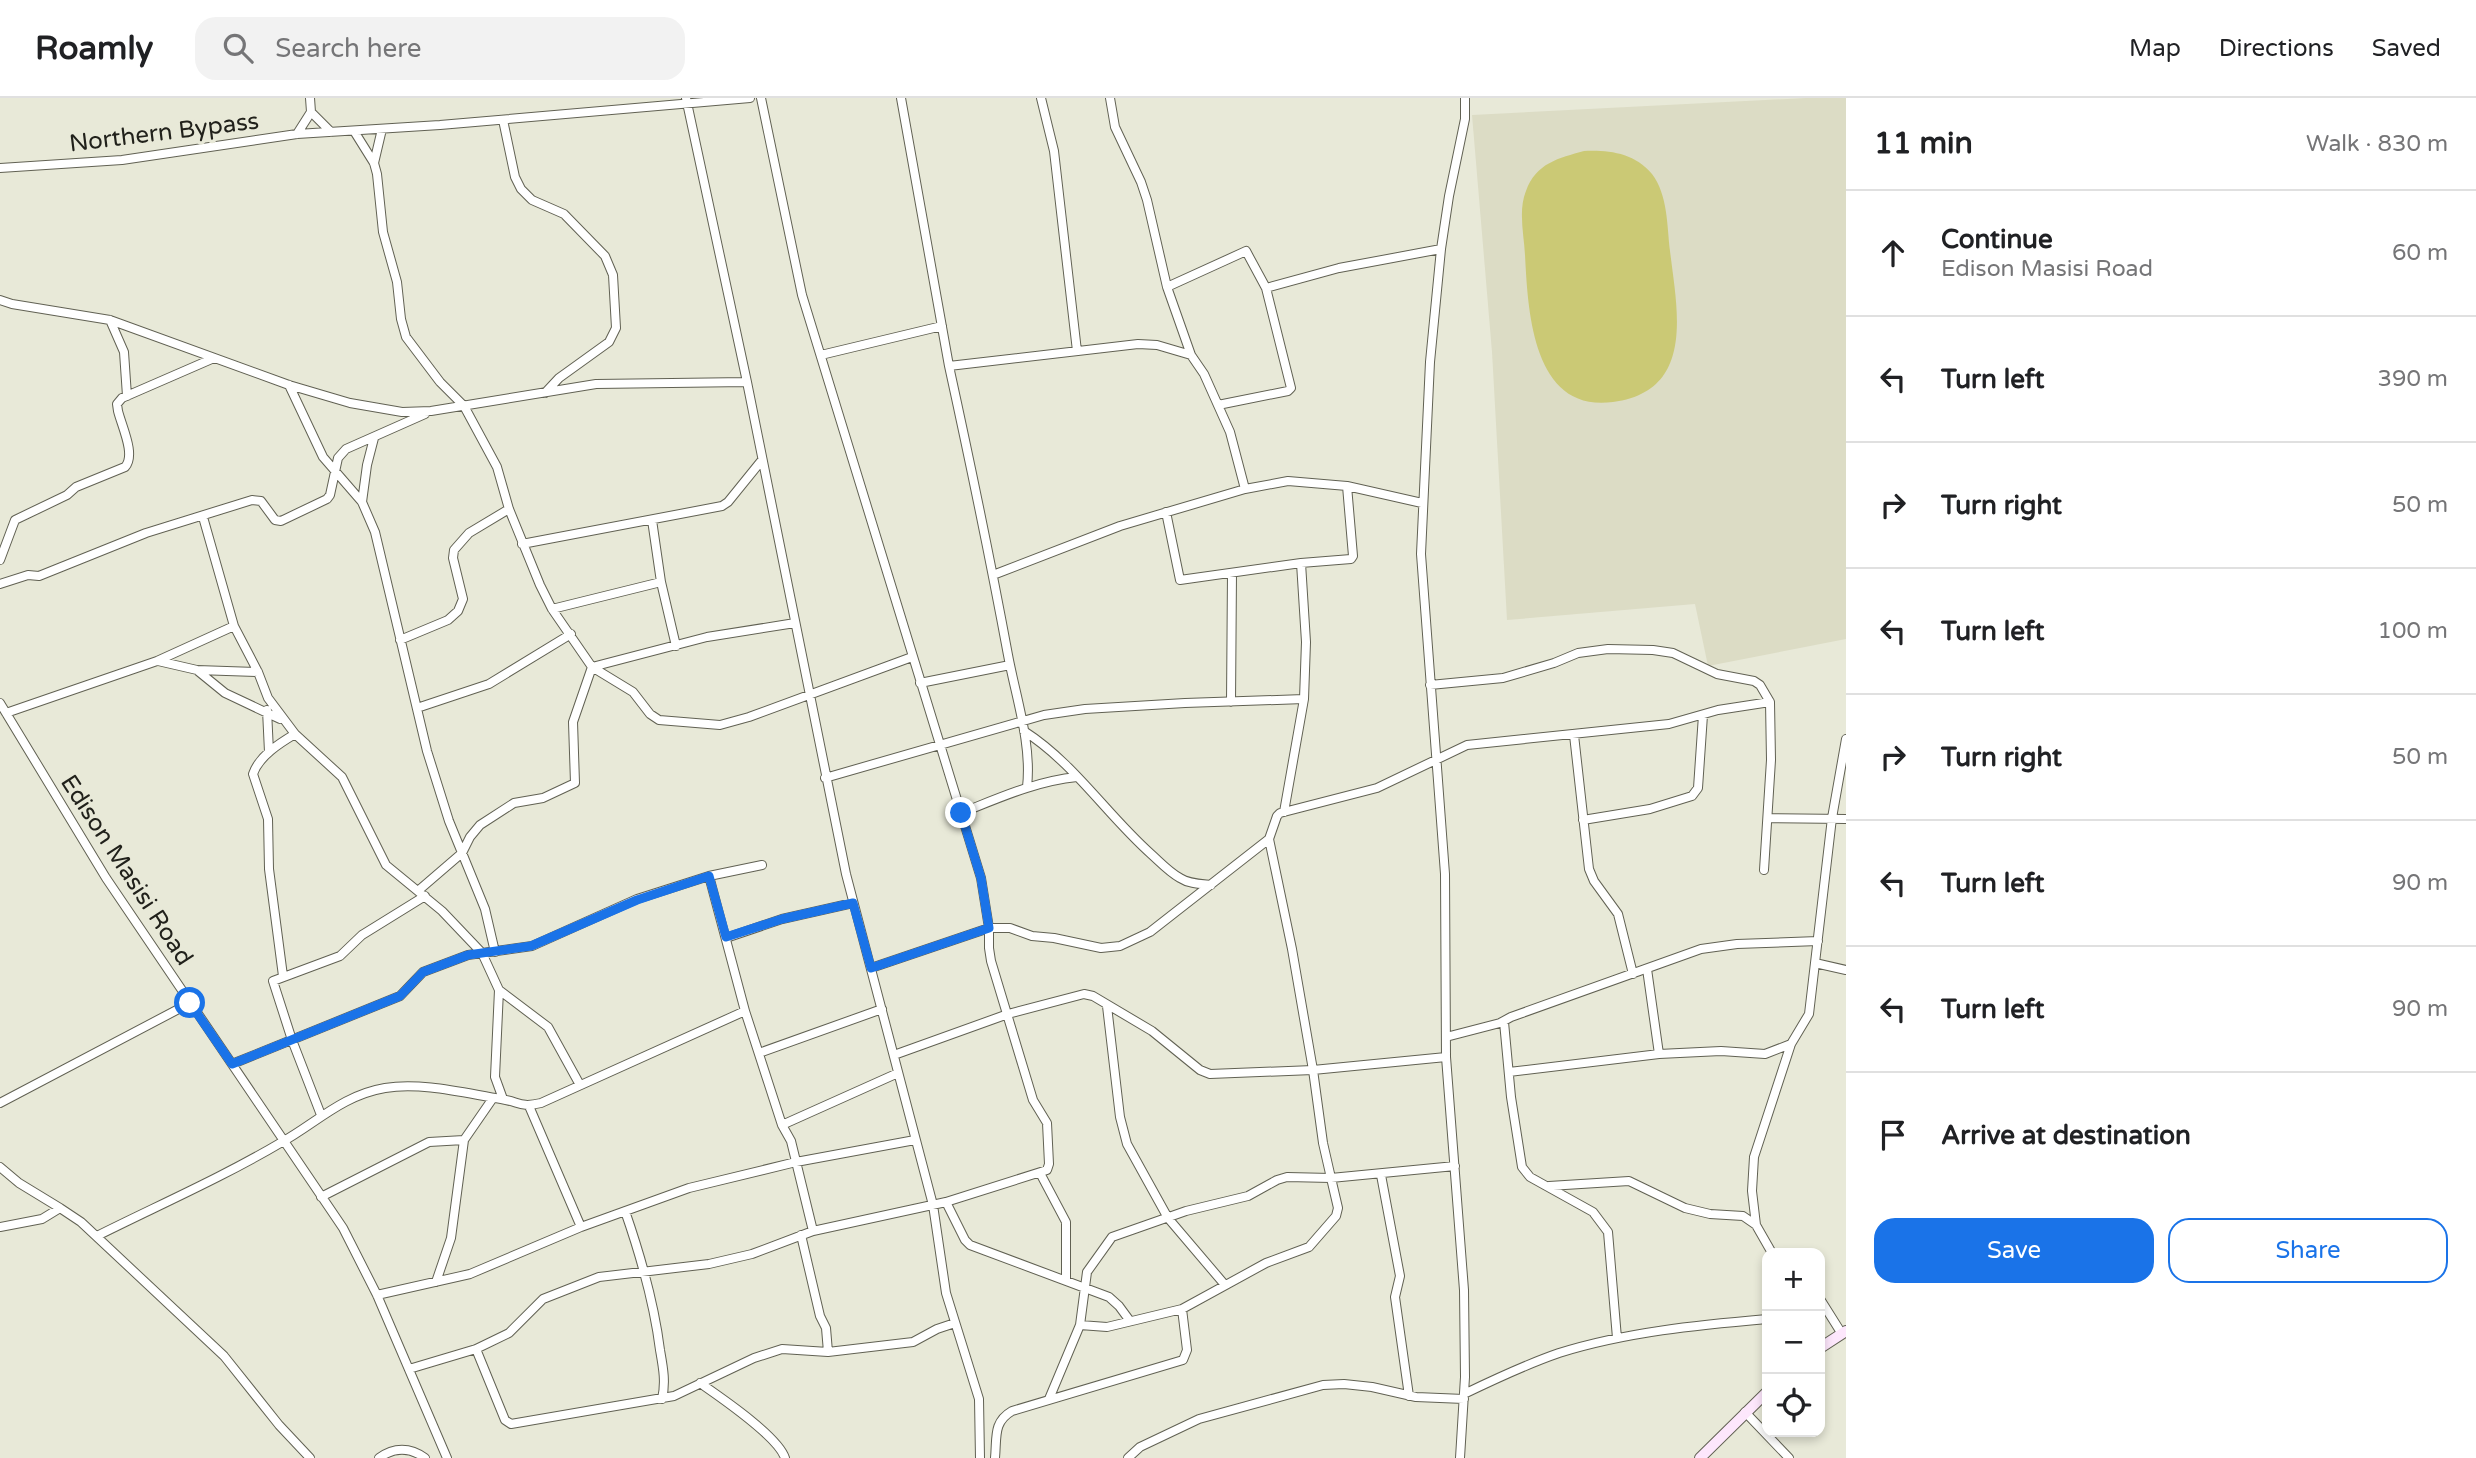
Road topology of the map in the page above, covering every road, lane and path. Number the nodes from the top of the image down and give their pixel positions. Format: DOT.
graph roads {
  1 [pos="310,98"];
  2 [pos="750,98"];
  3 [pos="761,98"];
  4 [pos="901,98"];
  5 [pos="1041,98"];
  6 [pos="1110,98"];
  7 [pos="1465,98"];
  8 [pos="686,101"];
  9 [pos="311,112"];
  10 [pos="503,120"];
  11 [pos="382,129"];
  12 [pos="354,131"];
  13 [pos="331,132"];
  14 [pos="297,135"];
  15 [pos="374,163"];
  16 [pos="0,168"];
  17 [pos="1441,249"];
  18 [pos="1167,287"];
  19 [pos="1266,288"];
  20 [pos="0,300"];
  21 [pos="110,320"];
  22 [pos="942,326"];
  23 [pos="1077,351"];
  24 [pos="821,355"];
  25 [pos="1191,355"];
  26 [pos="214,358"];
  27 [pos="949,366"];
  28 [pos="747,382"];
  29 [pos="289,385"];
  30 [pos="545,393"];
  31 [pos="127,396"];
  32 [pos="1218,405"];
  33 [pos="464,406"];
  34 [pos="431,411"];
  35 [pos="374,438"];
  36 [pos="762,460"];
  37 [pos="334,470"];
  38 [pos="1347,486"];
  39 [pos="1245,489"];
  40 [pos="362,502"];
  41 [pos="1422,503"];
  42 [pos="509,509"];
  43 [pos="1166,512"];
  44 [pos="203,517"];
  45 [pos="652,520"];
  46 [pos="522,544"];
  47 [pos="0,559"];
  48 [pos="1301,564"];
  49 [pos="1232,573"];
  50 [pos="993,575"];
  51 [pos="662,582"];
  52 [pos="0,583"];
  53 [pos="552,609"];
  54 [pos="795,623"];
  55 [pos="234,626"];
  56 [pos="571,634"];
  57 [pos="400,640"];
  58 [pos="676,646"];
  59 [pos="912,657"];
  60 [pos="157,661"];
  61 [pos="1010,665"];
  62 [pos="592,667"];
  63 [pos="197,670"];
  64 [pos="258,673"];
  65 [pos="920,683"];
  66 [pos="1430,685"];
  67 [pos="809,694"];
  68 [pos="268,698"];
  69 [pos="1304,699"];
  70 [pos="1231,702"];
  71 [pos="1770,702"];
  72 [pos="0,703"];
  73 [pos="417,708"];
  74 [pos="267,712"];
  75 [pos="6,713"];
  76 [pos="1703,715"];
  77 [pos="282,720"];
  78 [pos="1021,721"];
  79 [pos="1024,731"];
  80 [pos="295,734"];
  81 [pos="1574,735"];
  82 [pos="1846,739"];
  83 [pos="939,745"];
  84 [pos="269,752"];
  85 [pos="1436,762"];
  86 [pos="825,778"];
  87 [pos="1077,778"];
  88 [pos="1027,788"];
  89 [pos="1284,812"];
  90 [pos="961,813"];
  91 [pos="1768,818"];
  92 [pos="1832,818"];
  93 [pos="1846,819"];
  94 [pos="1583,820"];
  95 [pos="1269,839"];
  96 [pos="463,853"];
  97 [pos="762,865"];
  98 [pos="1764,870"];
  99 [pos="709,876"];
  100 [pos="1211,885"];
  101 [pos="422,893"];
  102 [pos="853,903"];
  103 [pos="989,928"];
  104 [pos="726,937"];
  105 [pos="1818,942"];
  106 [pos="495,952"];
  107 [pos="482,953"];
  108 [pos="1815,963"];
  109 [pos="871,968"];
  110 [pos="1647,969"];
  111 [pos="1846,970"];
  112 [pos="1633,974"];
  113 [pos="283,976"];
  114 [pos="499,990"];
  115 [pos="190,1003"];
  116 [pos="1107,1006"];
  117 [pos="882,1009"];
  118 [pos="745,1011"];
  119 [pos="1008,1014"];
  120 [pos="1504,1022"];
  121 [pos="1446,1037"];
  122 [pos="292,1040"];
  123 [pos="1791,1044"];
  124 [pos="759,1053"];
  125 [pos="1659,1054"];
  126 [pos="894,1055"];
  127 [pos="1446,1057"];
  128 [pos="232,1064"];
  129 [pos="1313,1070"];
  130 [pos="1509,1072"];
  131 [pos="898,1073"];
  132 [pos="580,1085"];
  133 [pos="493,1098"];
  134 [pos="503,1099"];
  135 [pos="0,1102"];
  136 [pos="529,1106"];
  137 [pos="321,1115"];
  138 [pos="782,1125"];
  139 [pos="464,1140"];
  140 [pos="915,1140"];
  141 [pos="284,1142"];
  142 [pos="796,1162"];
  143 [pos="1455,1166"];
  144 [pos="0,1167"];
  145 [pos="1040,1173"];
  146 [pos="1381,1175"];
  147 [pos="1331,1178"];
  148 [pos="1546,1186"];
  149 [pos="321,1197"];
  150 [pos="946,1202"];
  151 [pos="933,1205"];
  152 [pos="60,1208"];
  153 [pos="625,1211"];
  154 [pos="1168,1218"];
  155 [pos="1756,1225"];
  156 [pos="0,1227"];
  157 [pos="581,1227"];
  158 [pos="813,1231"];
  159 [pos="801,1235"];
  160 [pos="97,1236"];
  161 [pos="1769,1248"];
  162 [pos="646,1272"];
  163 [pos="1066,1280"];
  164 [pos="436,1282"];
  165 [pos="1225,1285"];
  166 [pos="1084,1286"];
  167 [pos="377,1295"];
  168 [pos="1825,1306"];
  169 [pos="1182,1310"];
  170 [pos="1762,1319"];
  171 [pos="1130,1321"];
  172 [pos="955,1323"];
  173 [pos="1080,1325"];
  174 [pos="1844,1333"];
  175 [pos="1617,1338"];
  176 [pos="1825,1345"];
  177 [pos="476,1349"];
  178 [pos="828,1352"];
  179 [pos="409,1369"];
  180 [pos="700,1383"];
  181 [pos="1409,1396"];
  182 [pos="1464,1396"];
  183 [pos="1762,1397"];
  184 [pos="662,1399"];
  185 [pos="1049,1399"];
  186 [pos="1745,1412"];
  187 [pos="310,1458"];
  188 [pos="379,1458"];
  189 [pos="425,1458"];
  190 [pos="447,1458"];
  191 [pos="785,1458"];
  192 [pos="980,1458"];
  193 [pos="995,1458"];
  194 [pos="1128,1458"];
  195 [pos="1460,1458"];
  196 [pos="1700,1458"];
  197 [pos="1789,1458"];
  1 -- 9 [label="street"];
  2 -- 8 [label="street, Northern Bypass"];
  3 -- 24 [label="street"];
  4 -- 22 [label="street"];
  5 -- 23 [label="street"];
  6 -- 18 [label="street"];
  7 -- 17 [label="street"];
  8 -- 10 [label="street, Northern Bypass"];
  8 -- 28 [label="street"];
  9 -- 13 [label="street"];
  9 -- 14 [label="street"];
  10 -- 11 [label="street, Northern Bypass"];
  10 -- 30 [label="street"];
  11 -- 12 [label="street, Northern Bypass"];
  11 -- 15 [label="street"];
  12 -- 13 [label="street, Northern Bypass"];
  12 -- 15 [label="street"];
  13 -- 14 [label="street, Northern Bypass"];
  14 -- 16 [label="street, Northern Bypass"];
  15 -- 33 [label="street"];
  17 -- 19 [label="street"];
  17 -- 41 [label="street"];
  18 -- 19 [label="street"];
  18 -- 25 [label="street"];
  19 -- 32 [label="street"];
  20 -- 21 [label="street"];
  21 -- 26 [label="street"];
  21 -- 31 [label="street"];
  22 -- 24 [label="street"];
  22 -- 27 [label="street"];
  23 -- 25 [label="street"];
  23 -- 27 [label="street"];
  24 -- 59 [label="street"];
  25 -- 32 [label="street"];
  26 -- 29 [label="street"];
  26 -- 31 [label="street"];
  27 -- 50 [label="street"];
  28 -- 30 [label="street"];
  28 -- 36 [label="street"];
  29 -- 34 [label="street"];
  29 -- 37 [label="street"];
  30 -- 33 [label="street"];
  31 -- 47 [label="street"];
  32 -- 39 [label="street"];
  33 -- 34 [label="street"];
  33 -- 42 [label="street"];
  34 -- 35 [label="street"];
  35 -- 37 [label="street"];
  35 -- 40 [label="street"];
  36 -- 45 [label="street"];
  36 -- 54 [label="street"];
  37 -- 40 [label="street"];
  37 -- 44 [label="street"];
  38 -- 39 [label="street"];
  38 -- 41 [label="street"];
  38 -- 48 [label="street"];
  39 -- 43 [label="street"];
  40 -- 57 [label="street"];
  41 -- 66 [label="street"];
  42 -- 46 [label="street"];
  42 -- 57 [label="street"];
  43 -- 49 [label="street"];
  43 -- 50 [label="street"];
  44 -- 52 [label="street"];
  44 -- 55 [label="street"];
  45 -- 46 [label="street"];
  45 -- 51 [label="street"];
  46 -- 53 [label="street"];
  48 -- 49 [label="street"];
  48 -- 69 [label="street"];
  49 -- 70 [label="street"];
  50 -- 61 [label="street"];
  51 -- 53 [label="street"];
  51 -- 58 [label="street"];
  53 -- 56 [label="street"];
  54 -- 58 [label="street"];
  54 -- 67 [label="street"];
  55 -- 60 [label="street"];
  55 -- 64 [label="street"];
  56 -- 62 [label="street"];
  56 -- 73 [label="street"];
  57 -- 73 [label="street"];
  58 -- 62 [label="street"];
  59 -- 65 [label="street"];
  59 -- 67 [label="street"];
  60 -- 63 [label="street"];
  60 -- 75 [label="street"];
  61 -- 65 [label="street"];
  61 -- 78 [label="street"];
  62 -- 67 [label="street"];
  62 -- 96 [label="street"];
  63 -- 64 [label="street"];
  63 -- 74 [label="street"];
  64 -- 68 [label="street"];
  65 -- 83 [label="street"];
  66 -- 71 [label="street"];
  66 -- 85 [label="street"];
  67 -- 86 [label="street"];
  68 -- 74 [label="street"];
  68 -- 77 [label="street"];
  69 -- 70 [label="street"];
  69 -- 89 [label="street"];
  70 -- 78 [label="street"];
  71 -- 76 [label="street"];
  71 -- 91 [label="street"];
  72 -- 75 [label="street, Edison Masisi Road"];
  73 -- 96 [label="street"];
  74 -- 77 [label="street"];
  74 -- 84 [label="street"];
  75 -- 115 [label="street, Edison Masisi Road"];
  76 -- 81 [label="street"];
  76 -- 94 [label="street"];
  77 -- 80 [label="street"];
  78 -- 79 [label="street"];
  78 -- 83 [label="street"];
  79 -- 87 [label="street"];
  79 -- 88 [label="street"];
  80 -- 84 [label="street"];
  80 -- 101 [label="street"];
  81 -- 85 [label="street"];
  81 -- 94 [label="street"];
  82 -- 92 [label="street"];
  83 -- 86 [label="street"];
  83 -- 90 [label="street"];
  84 -- 113 [label="street"];
  85 -- 89 [label="street"];
  85 -- 121 [label="street"];
  86 -- 102 [label="street"];
  87 -- 88 [label="street"];
  87 -- 100 [label="street"];
  88 -- 90 [label="street"];
  89 -- 95 [label="street"];
  90 -- 103 [label="street"];
  91 -- 92 [label="street"];
  91 -- 98 [label="street"];
  92 -- 93 [label="street"];
  92 -- 105 [label="street"];
  94 -- 112 [label="street"];
  95 -- 100 [label="street"];
  95 -- 129 [label="street"];
  96 -- 101 [label="street"];
  96 -- 106 [label="street"];
  97 -- 99 [label="street"];
  99 -- 104 [label="street"];
  99 -- 106 [label="street"];
  100 -- 103 [label="street"];
  101 -- 107 [label="street"];
  101 -- 113 [label="street"];
  102 -- 104 [label="street"];
  102 -- 109 [label="street"];
  103 -- 109 [label="street"];
  103 -- 119 [label="street"];
  104 -- 118 [label="street"];
  105 -- 108 [label="street"];
  105 -- 110 [label="street"];
  106 -- 107 [label="street"];
  107 -- 114 [label="street"];
  107 -- 122 [label="street"];
  108 -- 111 [label="street"];
  108 -- 123 [label="street"];
  109 -- 117 [label="street"];
  110 -- 112 [label="street"];
  110 -- 125 [label="street"];
  112 -- 120 [label="street"];
  113 -- 122 [label="street"];
  114 -- 132 [label="street"];
  114 -- 134 [label="street"];
  115 -- 128 [label="street, Edison Masisi Road"];
  115 -- 135 [label="street"];
  116 -- 119 [label="street"];
  116 -- 129 [label="street"];
  116 -- 154 [label="street"];
  117 -- 124 [label="street"];
  117 -- 126 [label="street"];
  118 -- 124 [label="street"];
  118 -- 132 [label="street"];
  119 -- 126 [label="street"];
  119 -- 145 [label="street"];
  120 -- 121 [label="street"];
  120 -- 130 [label="street"];
  121 -- 127 [label="street"];
  122 -- 128 [label="street"];
  122 -- 137 [label="street"];
  123 -- 125 [label="street"];
  123 -- 155 [label="street"];
  124 -- 138 [label="street"];
  125 -- 130 [label="street"];
  126 -- 131 [label="street"];
  127 -- 129 [label="street"];
  127 -- 143 [label="street"];
  128 -- 141 [label="street, Edison Masisi Road"];
  129 -- 147 [label="street"];
  130 -- 148 [label="street"];
  131 -- 138 [label="street"];
  131 -- 140 [label="street"];
  132 -- 136 [label="street"];
  133 -- 134 [label="street"];
  133 -- 137 [label="street"];
  133 -- 139 [label="street"];
  134 -- 136 [label="street"];
  136 -- 157 [label="street"];
  137 -- 141 [label="street"];
  138 -- 142 [label="street"];
  139 -- 149 [label="street"];
  139 -- 164 [label="street"];
  140 -- 142 [label="street"];
  140 -- 151 [label="street"];
  141 -- 149 [label="street, Edison Masisi Road"];
  141 -- 160 [label="street"];
  142 -- 153 [label="street"];
  142 -- 158 [label="street"];
  143 -- 146 [label="street"];
  143 -- 182 [label="street"];
  144 -- 152 [label="street"];
  145 -- 150 [label="street"];
  145 -- 163 [label="street"];
  146 -- 147 [label="street"];
  146 -- 181 [label="street"];
  147 -- 154 [label="street"];
  147 -- 165 [label="street"];
  148 -- 155 [label="street"];
  148 -- 175 [label="street"];
  149 -- 167 [label="street, Edison Masisi Road"];
  150 -- 151 [label="street"];
  150 -- 163 [label="street"];
  151 -- 158 [label="street"];
  151 -- 172 [label="street"];
  152 -- 156 [label="street"];
  152 -- 160 [label="street"];
  153 -- 157 [label="street"];
  153 -- 162 [label="street"];
  154 -- 165 [label="street"];
  154 -- 166 [label="street"];
  155 -- 161 [label="street"];
  157 -- 164 [label="street"];
  158 -- 159 [label="street"];
  159 -- 162 [label="street"];
  159 -- 178 [label="street"];
  160 -- 187 [label="street"];
  162 -- 177 [label="street"];
  162 -- 184 [label="street"];
  163 -- 166 [label="street"];
  164 -- 167 [label="street"];
  165 -- 169 [label="street"];
  166 -- 171 [label="street"];
  166 -- 173 [label="street"];
  167 -- 179 [label="street, Edison Masisi Road"];
  168 -- 174 [label="street"];
  169 -- 171 [label="street"];
  169 -- 185 [label="street"];
  170 -- 175 [label="street"];
  171 -- 173 [label="street"];
  172 -- 178 [label="street"];
  172 -- 192 [label="street"];
  173 -- 185 [label="street"];
  174 -- 176 [label="main road"];
  175 -- 182 [label="street"];
  177 -- 179 [label="street"];
  177 -- 184 [label="street"];
  178 -- 180 [label="street"];
  179 -- 190 [label="street, Edison Masisi Road"];
  180 -- 184 [label="street"];
  180 -- 191 [label="street"];
  181 -- 182 [label="street"];
  181 -- 194 [label="street"];
  182 -- 195 [label="street"];
  183 -- 186 [label="main road"];
  185 -- 193 [label="street"];
  186 -- 196 [label="main road"];
  186 -- 197 [label="street"];
  188 -- 189 [label="street"];
}
